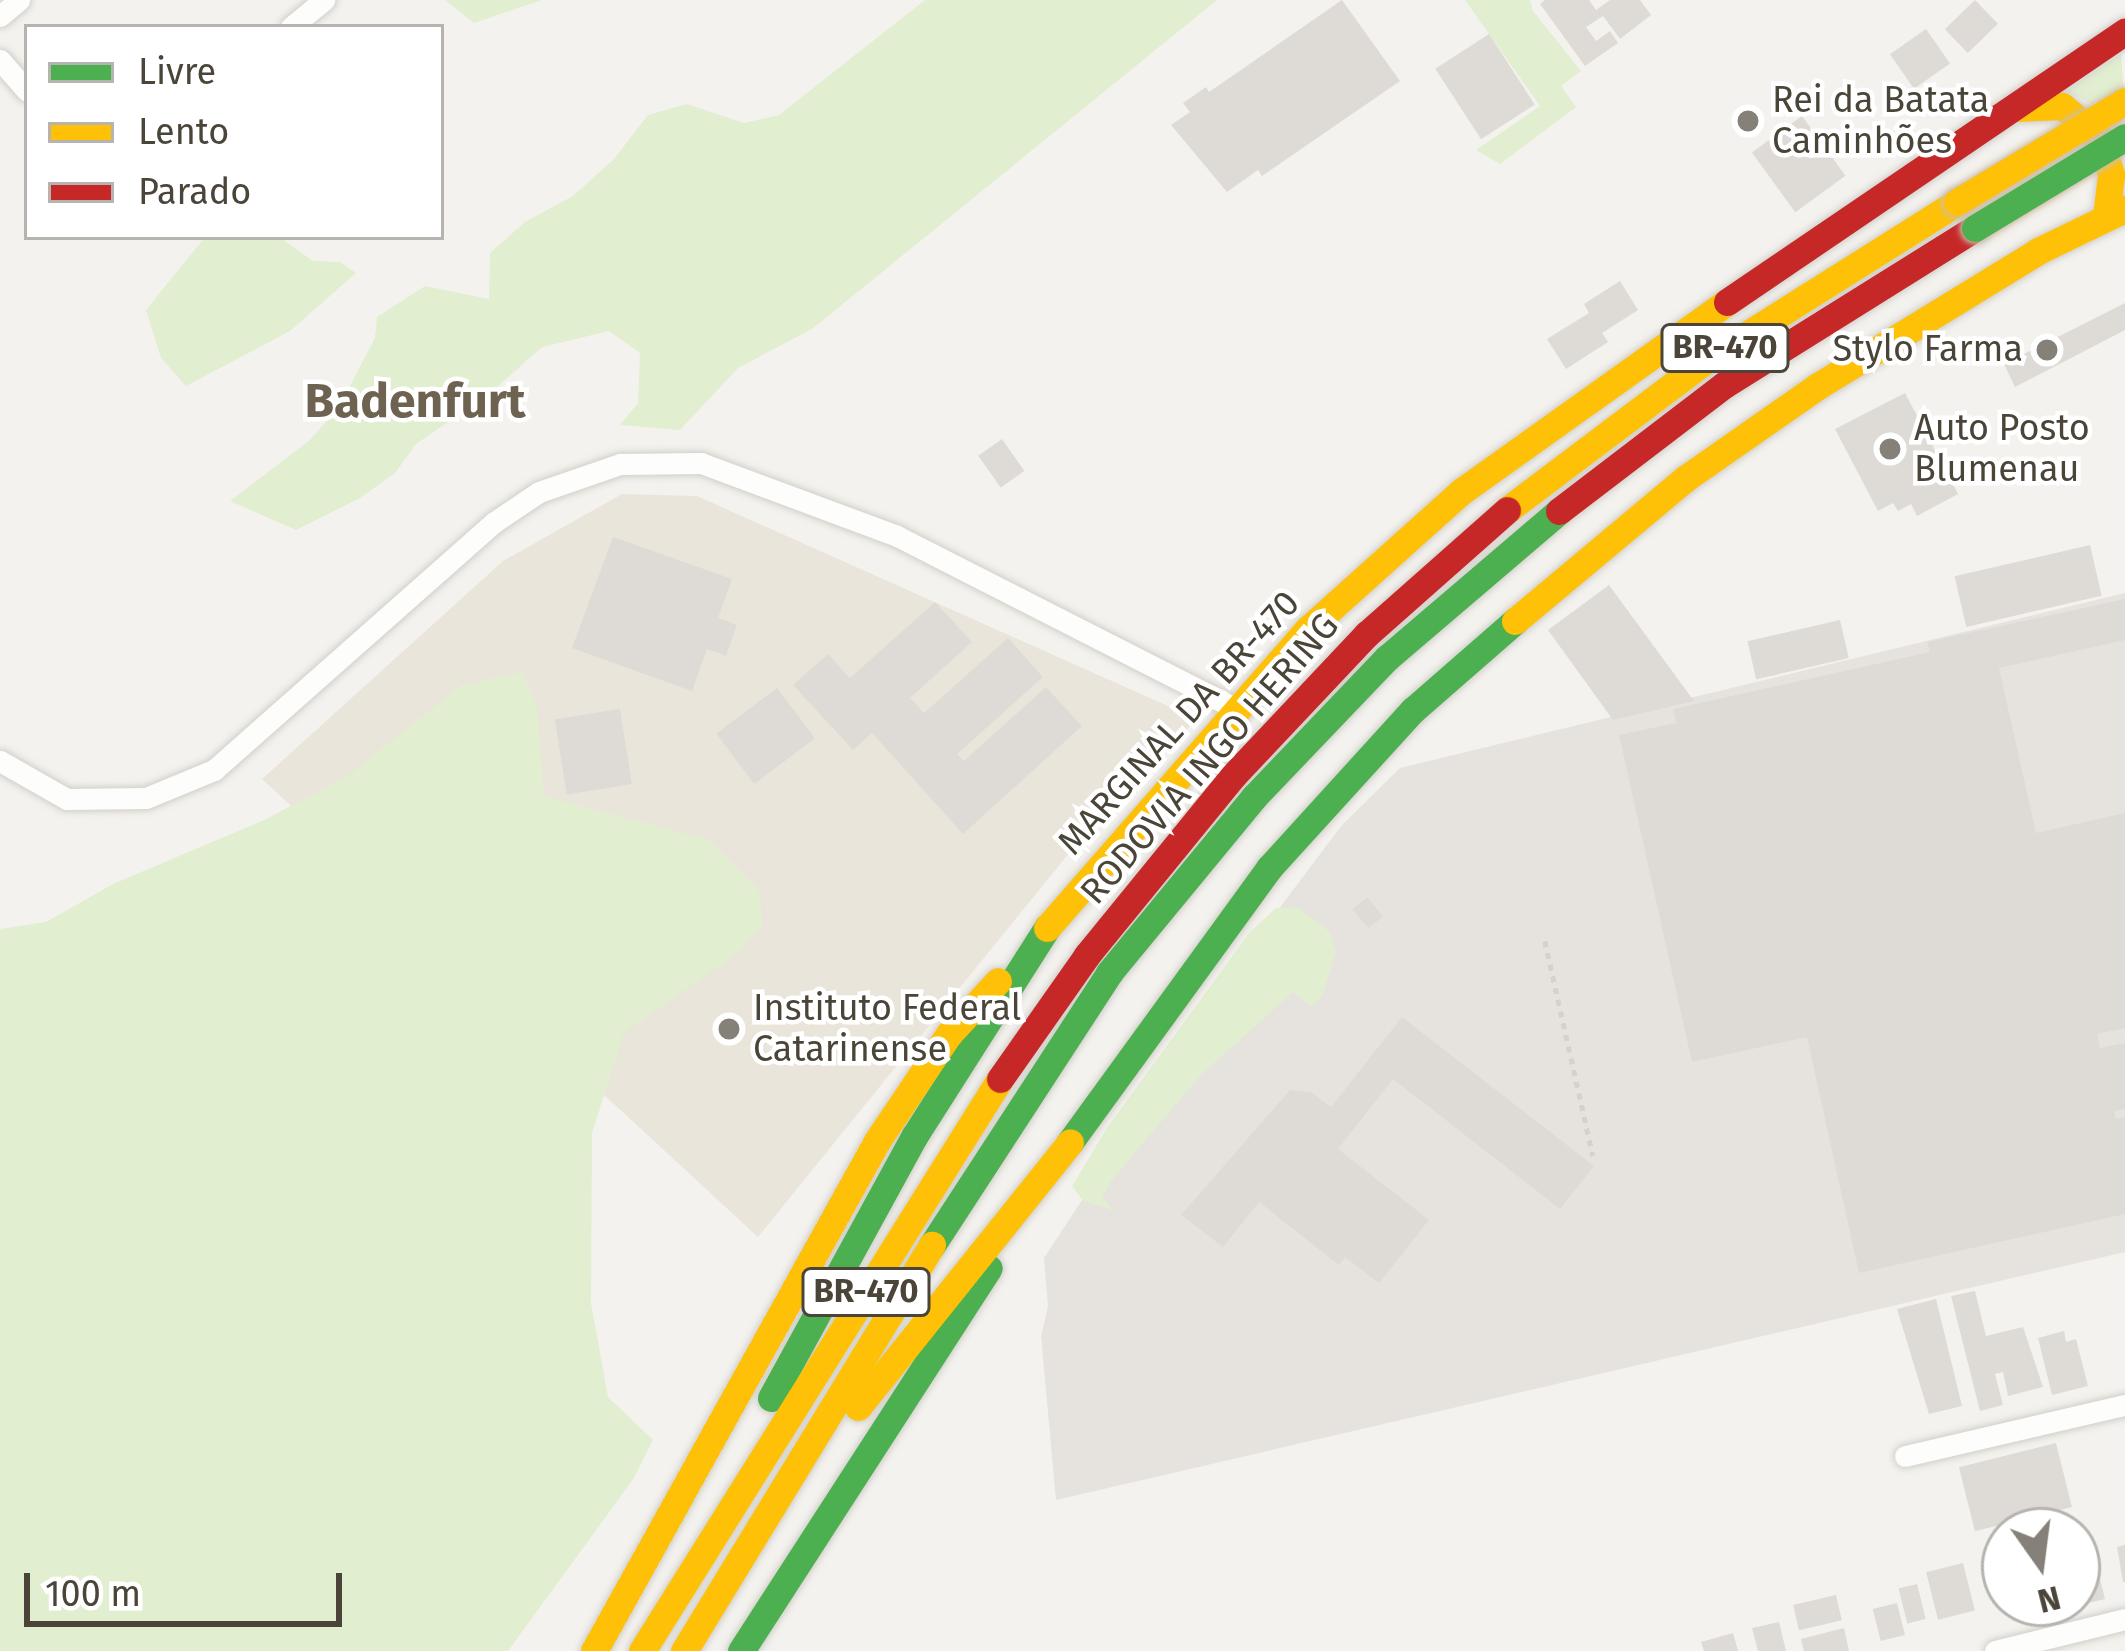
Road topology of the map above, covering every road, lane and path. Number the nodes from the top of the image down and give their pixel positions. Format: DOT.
graph roads {
  1 [pos="19,0"];
  2 [pos="324,0"];
  3 [pos="0,16"];
  4 [pos="295,24"];
  5 [pos="2125,32"];
  6 [pos="0,60"];
  7 [pos="24,88"];
  8 [pos="2125,101"];
  9 [pos="2007,110"];
  10 [pos="2125,137"];
  11 [pos="2116,213"];
  12 [pos="1234,708"];
  13 [pos="0,761"];
  14 [pos="1047,928"];
  15 [pos="1545,941"];
  16 [pos="1070,1142"];
  17 [pos="1593,1156"];
  18 [pos="2125,1405"];
  19 [pos="1905,1456"];
  20 [pos="752,1545"];
  21 [pos="2125,1619"];
  22 [pos="648,1642"];
  23 [pos="595,1651"];
  24 [pos="685,1651"];
  25 [pos="741,1651"];
  26 [pos="1995,1651"];
  1 -- 3 [label="street"];
  2 -- 4 [label="street"];
  5 -- 9 [label="main road, MARGINAL DA BR-470"];
  6 -- 7 [label="street"];
  8 -- 22 [label="main road, RODOVIA INGO HERING / BR-470, bridge"];
  9 -- 11 [label="main road"];
  9 -- 12 [label="main road, MARGINAL DA BR-470"];
  10 -- 20 [label="main road, RODOVIA INGO HERING / BR-470, bridge"];
  11 -- 16 [label="main road"];
  12 -- 13 [label="street"];
  12 -- 14 [label="main road, MARGINAL DA BR-470"];
  14 -- 22 [label="main road"];
  14 -- 23 [label="main road, MARGINAL DA BR-470"];
  15 -- 17 [label="path"];
  16 -- 20 [label="main road"];
  16 -- 25 [label="main road"];
  18 -- 19 [label="street"];
  20 -- 24 [label="main road, RODOVIA INGO HERING / BR-470"];
  21 -- 26 [label="street"];
}
